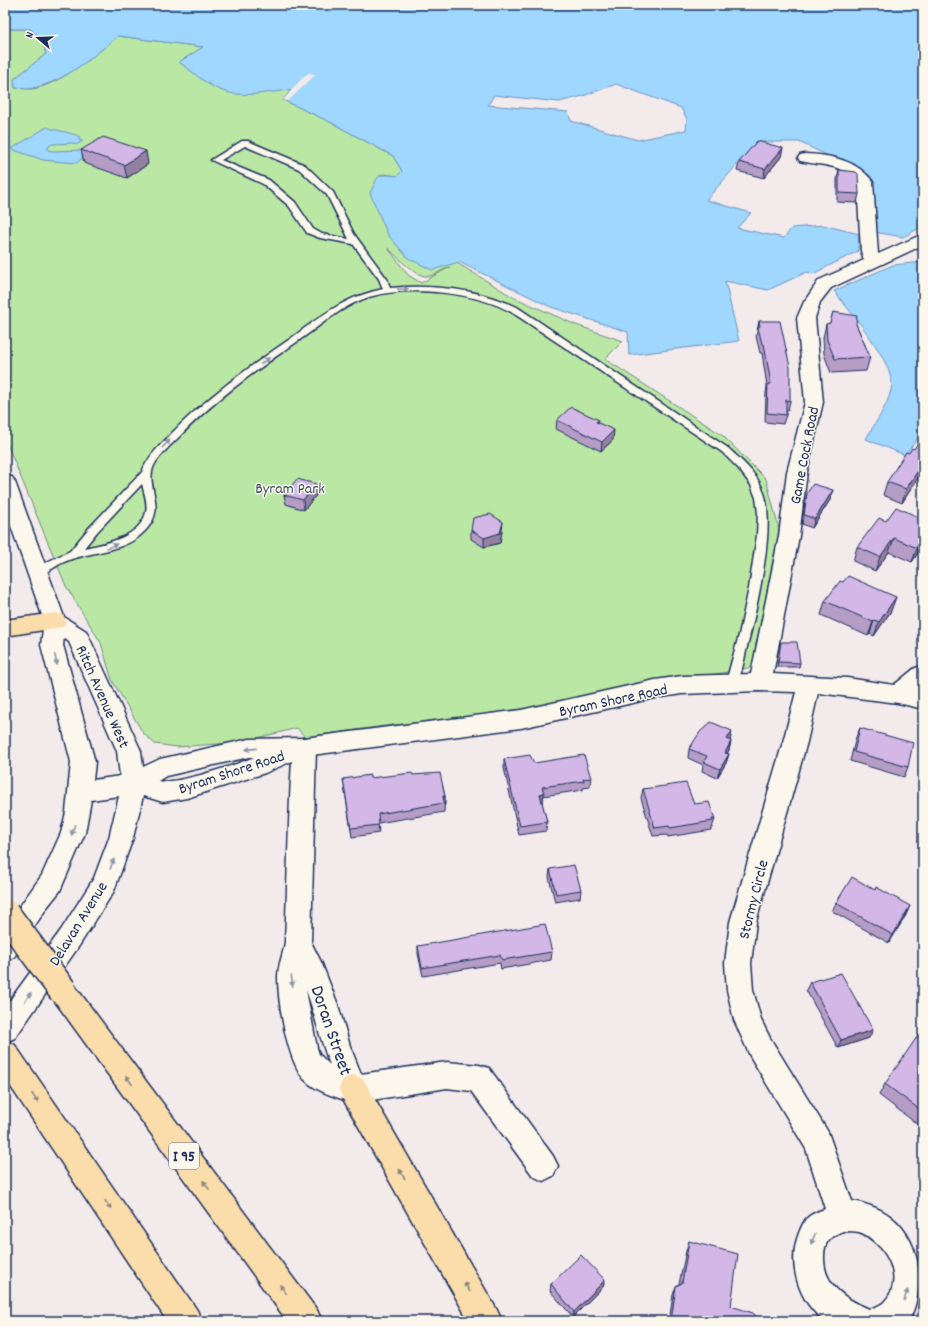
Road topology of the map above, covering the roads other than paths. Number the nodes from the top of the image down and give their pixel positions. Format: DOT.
graph roads {
  1 [pos="805,158"];
  2 [pos="923,239"];
  3 [pos="356,242"];
  4 [pos="873,262"];
  5 [pos="387,290"];
  6 [pos="146,474"];
  7 [pos="7,492"];
  8 [pos="74,554"];
  9 [pos="38,571"];
  10 [pos="55,621"];
  11 [pos="5,628"];
  12 [pos="923,674"];
  13 [pos="732,682"];
  14 [pos="761,682"];
  15 [pos="810,684"];
  16 [pos="898,694"];
  17 [pos="923,700"];
  18 [pos="304,747"];
  19 [pos="133,784"];
  20 [pos="81,792"];
  21 [pos="5,913"];
  22 [pos="5,949"];
  23 [pos="5,1029"];
  24 [pos="9,1060"];
  25 [pos="354,1089"];
  26 [pos="543,1166"];
  27 [pos="842,1216"];
  28 [pos="186,1321"];
  29 [pos="306,1321"];
  30 [pos="486,1321"];
  31 [pos="859,1321"];
  32 [pos="879,1321"];
  1 -- 4 [label="street"];
  2 -- 4 [label="street, Game Cock Road"];
  3 -- 3 [label="lane"];
  3 -- 5 [label="lane"];
  4 -- 14 [label="street, Game Cock Road"];
  6 -- 5 [label="lane, one-way"];
  5 -- 13 [label="lane, one-way"];
  6 -- 8 [label="lane"];
  8 -- 6 [label="lane, one-way"];
  7 -- 9 [label="street, Ritch Avenue West"];
  8 -- 9 [label="lane"];
  9 -- 10 [label="street, Ritch Avenue West"];
  10 -- 11 [label="highway"];
  10 -- 19 [label="street, Ritch Avenue West"];
  10 -- 20 [label="street, Ritch Avenue West, one-way"];
  12 -- 16 [label="street"];
  13 -- 14 [label="street, Byram Shore Road"];
  13 -- 18 [label="street, Byram Shore Road"];
  14 -- 15 [label="street, Byram Shore Road"];
  15 -- 16 [label="street, Byram Shore Road"];
  15 -- 27 [label="street, Stormy Circle"];
  16 -- 17 [label="street, Byram Shore Road"];
  18 -- 19 [label="street, Byram Shore Road"];
  18 -- 25 [label="street, Doran Street"];
  19 -- 20 [label="street, Byram Shore Road"];
  23 -- 19 [label="street, Delavan Avenue, one-way"];
  20 -- 22 [label="street, one-way"];
  29 -- 21 [label="highway, I 95, one-way, bridge"];
  24 -- 28 [label="highway, one-way"];
  25 -- 26 [label="street"];
  30 -- 25 [label="highway, one-way"];
  27 -- 31 [label="street, one-way"];
  32 -- 27 [label="street, one-way"];
}
